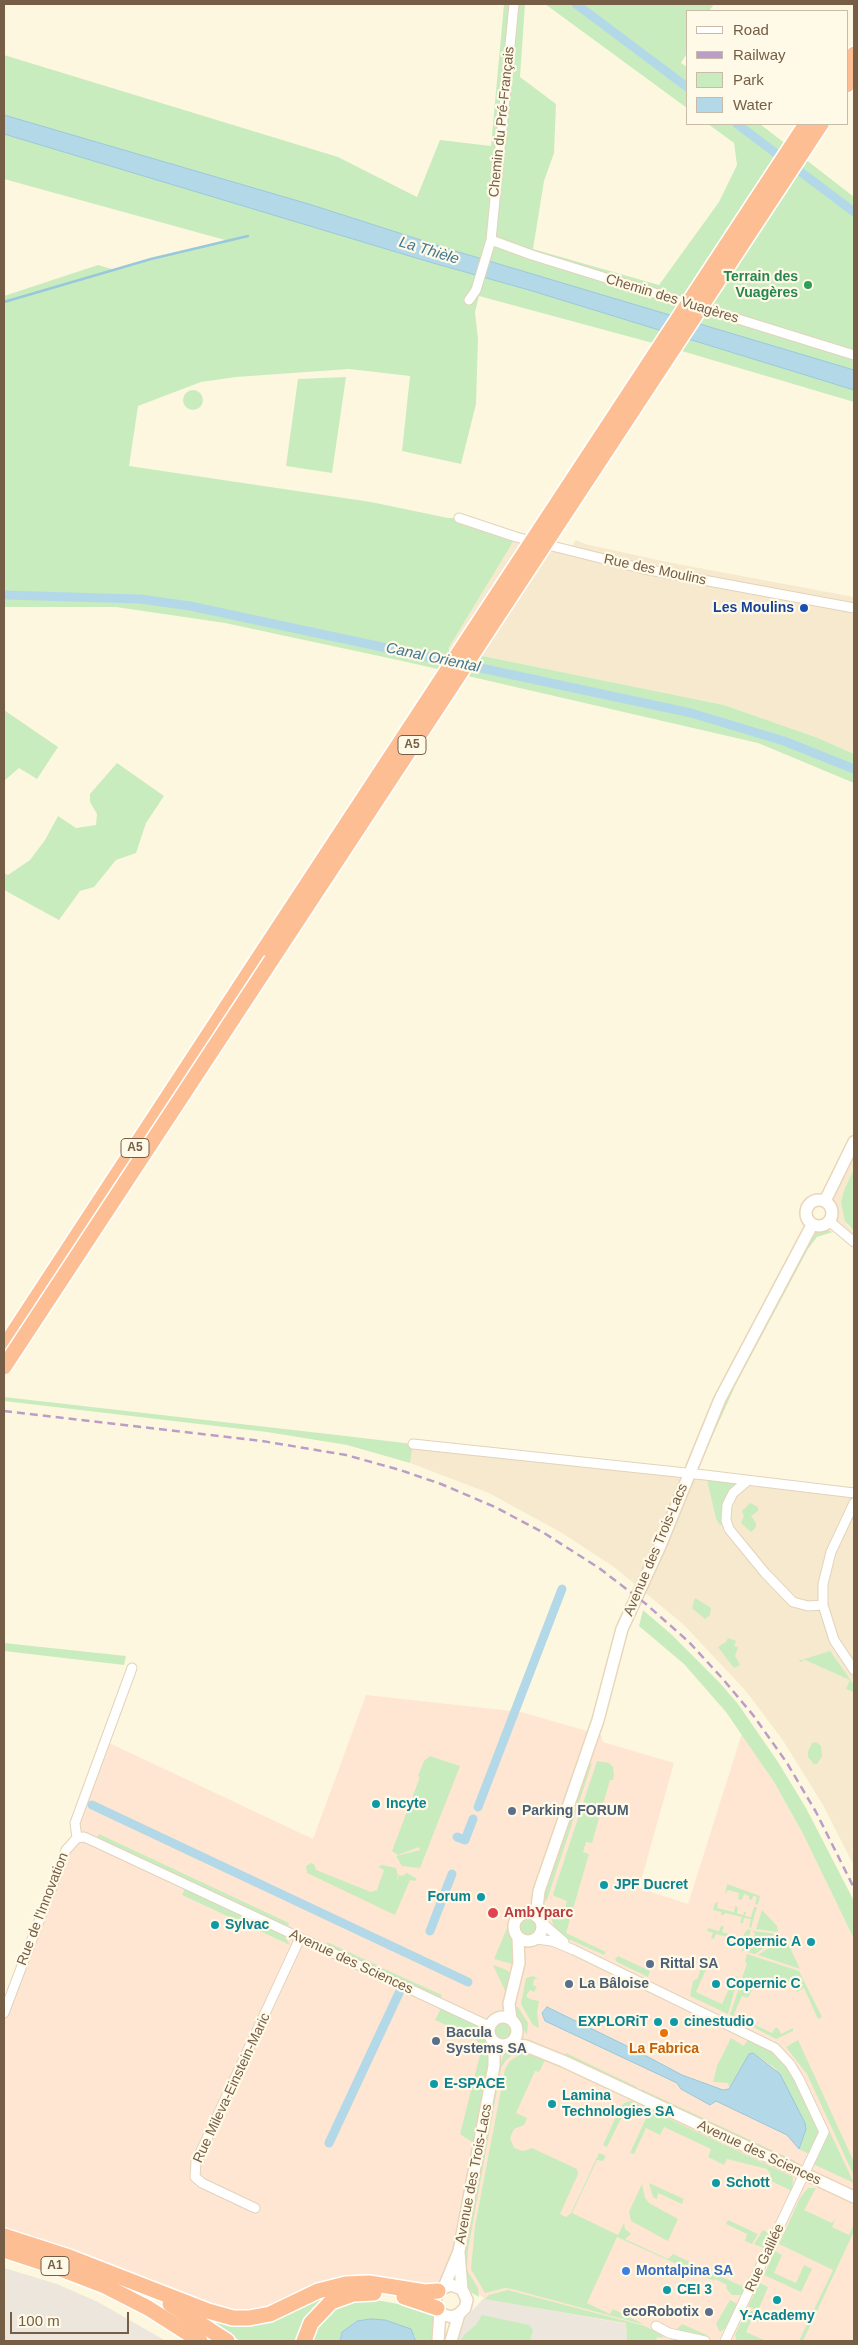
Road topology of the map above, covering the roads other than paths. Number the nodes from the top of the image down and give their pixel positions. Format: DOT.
graph roads {
  1 [pos="514,4"];
  2 [pos="805,125"];
  3 [pos="819,125"];
  4 [pos="490,243"];
  5 [pos="469,300"];
  6 [pos="854,355"];
  7 [pos="458,518"];
  8 [pos="854,608"];
  9 [pos="854,1142"];
  10 [pos="824,1201"];
  11 [pos="829,1221"];
  12 [pos="812,1225"];
  13 [pos="854,1242"];
  14 [pos="4,1347"];
  15 [pos="4,1366"];
  16 [pos="413,1444"];
  17 [pos="689,1474"];
  18 [pos="747,1481"];
  19 [pos="854,1493"];
  20 [pos="854,1503"];
  21 [pos="823,1606"];
  22 [pos="132,1668"];
  23 [pos="854,1670"];
  24 [pos="77,1838"];
  25 [pos="539,1891"];
  26 [pos="524,1913"];
  27 [pos="539,1919"];
  28 [pos="300,1938"];
  29 [pos="518,1938"];
  30 [pos="534,1940"];
  31 [pos="574,1950"];
  32 [pos="519,1963"];
  33 [pos="509,2004"];
  34 [pos="4,2013"];
  35 [pos="493,2022"];
  36 [pos="513,2023"];
  37 [pos="503,2044"];
  38 [pos="555,2057"];
  39 [pos="805,2174"];
  40 [pos="854,2197"];
  41 [pos="255,2208"];
  42 [pos="4,2236"];
  43 [pos="4,2250"];
  44 [pos="459,2252"];
  45 [pos="93,2266"];
  46 [pos="105,2286"];
  47 [pos="441,2289"];
  48 [pos="462,2289"];
  49 [pos="439,2310"];
  50 [pos="459,2314"];
  51 [pos="656,2326"];
  52 [pos="185,2341"];
  53 [pos="200,2341"];
  54 [pos="227,2341"];
  55 [pos="304,2341"];
  56 [pos="438,2341"];
  57 [pos="451,2341"];
  58 [pos="704,2341"];
  59 [pos="725,2341"];
  1 -- 4 [label="street, Chemin du Pré-Français"];
  2 -- 14 [label="highway, A5, bridge"];
  3 -- 15 [label="highway, A5, bridge"];
  4 -- 5 [label="street, Chemin du Pré-Français"];
  4 -- 6 [label="street, Chemin des Vuagères"];
  7 -- 8 [label="street, Rue des Moulins"];
  9 -- 10 [label="street"];
  10 -- 11 [label="street"];
  10 -- 12 [label="street"];
  11 -- 12 [label="street"];
  11 -- 13 [label="street"];
  12 -- 17 [label="street, Avenue des Trois-Lacs"];
  16 -- 17 [label="street"];
  17 -- 18 [label="street"];
  17 -- 25 [label="street, Avenue des Trois-Lacs"];
  18 -- 19 [label="street"];
  18 -- 21 [label="street"];
  20 -- 21 [label="street"];
  21 -- 23 [label="street"];
  22 -- 24 [label="street, Rue de l'Innovation"];
  24 -- 28 [label="street, Avenue des Sciences"];
  24 -- 34 [label="street, Rue de l'Innovation"];
  25 -- 26 [label="street, Avenue des Trois-Lacs"];
  25 -- 27 [label="street, Avenue des Trois-Lacs"];
  26 -- 27 [label="street"];
  26 -- 29 [label="street"];
  27 -- 30 [label="street"];
  27 -- 31 [label="street"];
  28 -- 35 [label="street, Avenue des Sciences"];
  28 -- 41 [label="street, Rue Mileva-Einstein-Maric"];
  29 -- 30 [label="street"];
  29 -- 32 [label="street"];
  30 -- 31 [label="street"];
  30 -- 32 [label="street"];
  31 -- 39 [label="street, Rue Galilée"];
  32 -- 33 [label="street"];
  33 -- 35 [label="street"];
  33 -- 36 [label="street"];
  35 -- 36 [label="street"];
  35 -- 37 [label="street"];
  36 -- 37 [label="street"];
  36 -- 38 [label="street, Avenue des Sciences"];
  37 -- 38 [label="street, Avenue des Sciences"];
  37 -- 44 [label="street, Avenue des Trois-Lacs"];
  38 -- 39 [label="street, Avenue des Sciences"];
  39 -- 40 [label="street, Avenue des Sciences"];
  39 -- 59 [label="street, Rue Galilée"];
  42 -- 45 [label="highway, A1"];
  43 -- 46 [label="highway, A1"];
  44 -- 47 [label="street, Avenue des Trois-Lacs"];
  44 -- 48 [label="street, Avenue des Trois-Lacs"];
  45 -- 47 [label="highway"];
  45 -- 54 [label="highway, A1"];
  46 -- 52 [label="highway"];
  46 -- 53 [label="highway, A1"];
  47 -- 48 [label="street"];
  47 -- 49 [label="street, Avenue des Trois-Lacs"];
  48 -- 50 [label="street, Avenue des Trois-Lacs"];
  49 -- 50 [label="street"];
  49 -- 55 [label="highway"];
  49 -- 56 [label="street, Avenue des Trois-Lacs"];
  50 -- 57 [label="street, Avenue des Trois-Lacs"];
  51 -- 58 [label="street"];
}
